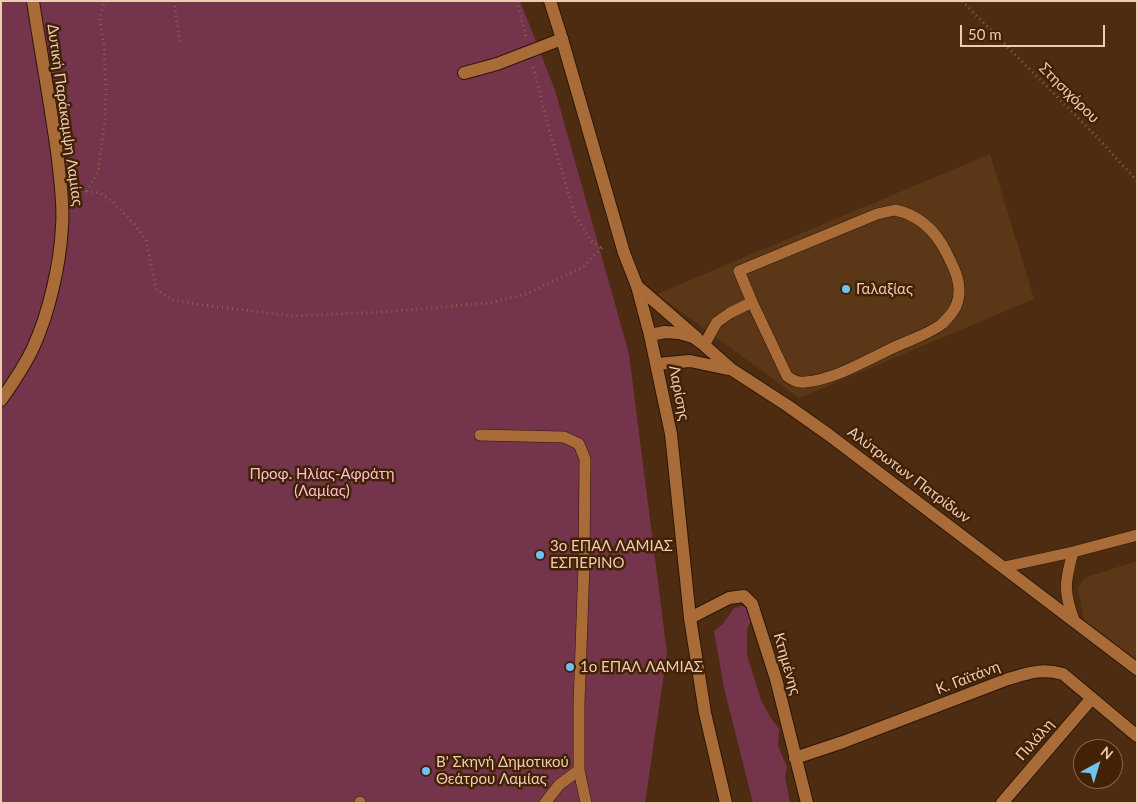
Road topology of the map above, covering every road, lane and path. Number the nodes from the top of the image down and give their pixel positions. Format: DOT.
graph roads {
  1 [pos="33,1"];
  2 [pos="107,1"];
  3 [pos="174,1"];
  4 [pos="516,1"];
  5 [pos="550,1"];
  6 [pos="962,1"];
  7 [pos="562,39"];
  8 [pos="180,43"];
  9 [pos="530,51"];
  10 [pos="464,73"];
  11 [pos="1137,181"];
  12 [pos="602,248"];
  13 [pos="624,253"];
  14 [pos="637,286"];
  15 [pos="752,302"];
  16 [pos="650,335"];
  17 [pos="704,345"];
  18 [pos="657,364"];
  19 [pos="731,369"];
  20 [pos="1,400"];
  21 [pos="480,434"];
  22 [pos="1137,535"];
  23 [pos="1073,552"];
  24 [pos="1004,567"];
  25 [pos="690,618"];
  26 [pos="1074,620"];
  27 [pos="1137,669"];
  28 [pos="1092,698"];
  29 [pos="1137,736"];
  30 [pos="795,758"];
  31 [pos="579,770"];
  32 [pos="545,803"];
  33 [pos="586,803"];
  34 [pos="726,803"];
  35 [pos="807,803"];
  36 [pos="1002,803"];
  1 -- 20 [label="street, Δυτική Παράκαμψη Λαμίας"];
  2 -- 12 [label="path"];
  3 -- 8 [label="path"];
  4 -- 9 [label="path"];
  5 -- 7 [label="street, Λαρίσης"];
  6 -- 11 [label="path, Στησιχόρου"];
  7 -- 9 [label="street"];
  7 -- 13 [label="street, Λαρίσης"];
  9 -- 10 [label="street"];
  9 -- 12 [label="path"];
  12 -- 13 [label="path"];
  13 -- 14 [label="street, Λαρίσης"];
  14 -- 16 [label="street, Λαρίσης"];
  14 -- 17 [label="street"];
  15 -- 15 [label="lane"];
  15 -- 17 [label="lane"];
  16 -- 17 [label="street, Αλύτρωτων Πατρίδων"];
  16 -- 18 [label="street, Λαρίσης"];
  17 -- 19 [label="street, Αλύτρωτων Πατρίδων"];
  18 -- 19 [label="street"];
  18 -- 25 [label="street, Λαρίσης"];
  19 -- 24 [label="street, Αλύτρωτων Πατρίδων"];
  21 -- 31 [label="lane"];
  22 -- 23 [label="lane"];
  23 -- 24 [label="lane"];
  23 -- 26 [label="lane"];
  24 -- 26 [label="street, Αλύτρωτων Πατρίδων"];
  25 -- 30 [label="street, Κτημένης"];
  25 -- 34 [label="street, Λαρίσης"];
  26 -- 27 [label="street, Αλύτρωτων Πατρίδων"];
  28 -- 29 [label="street, Κ. Γαϊτάνη"];
  28 -- 30 [label="street, Κ. Γαϊτάνη"];
  28 -- 36 [label="street, Πιλάλη"];
  30 -- 35 [label="street, Κτημένης"];
  31 -- 32 [label="lane"];
  31 -- 33 [label="lane"];
}
